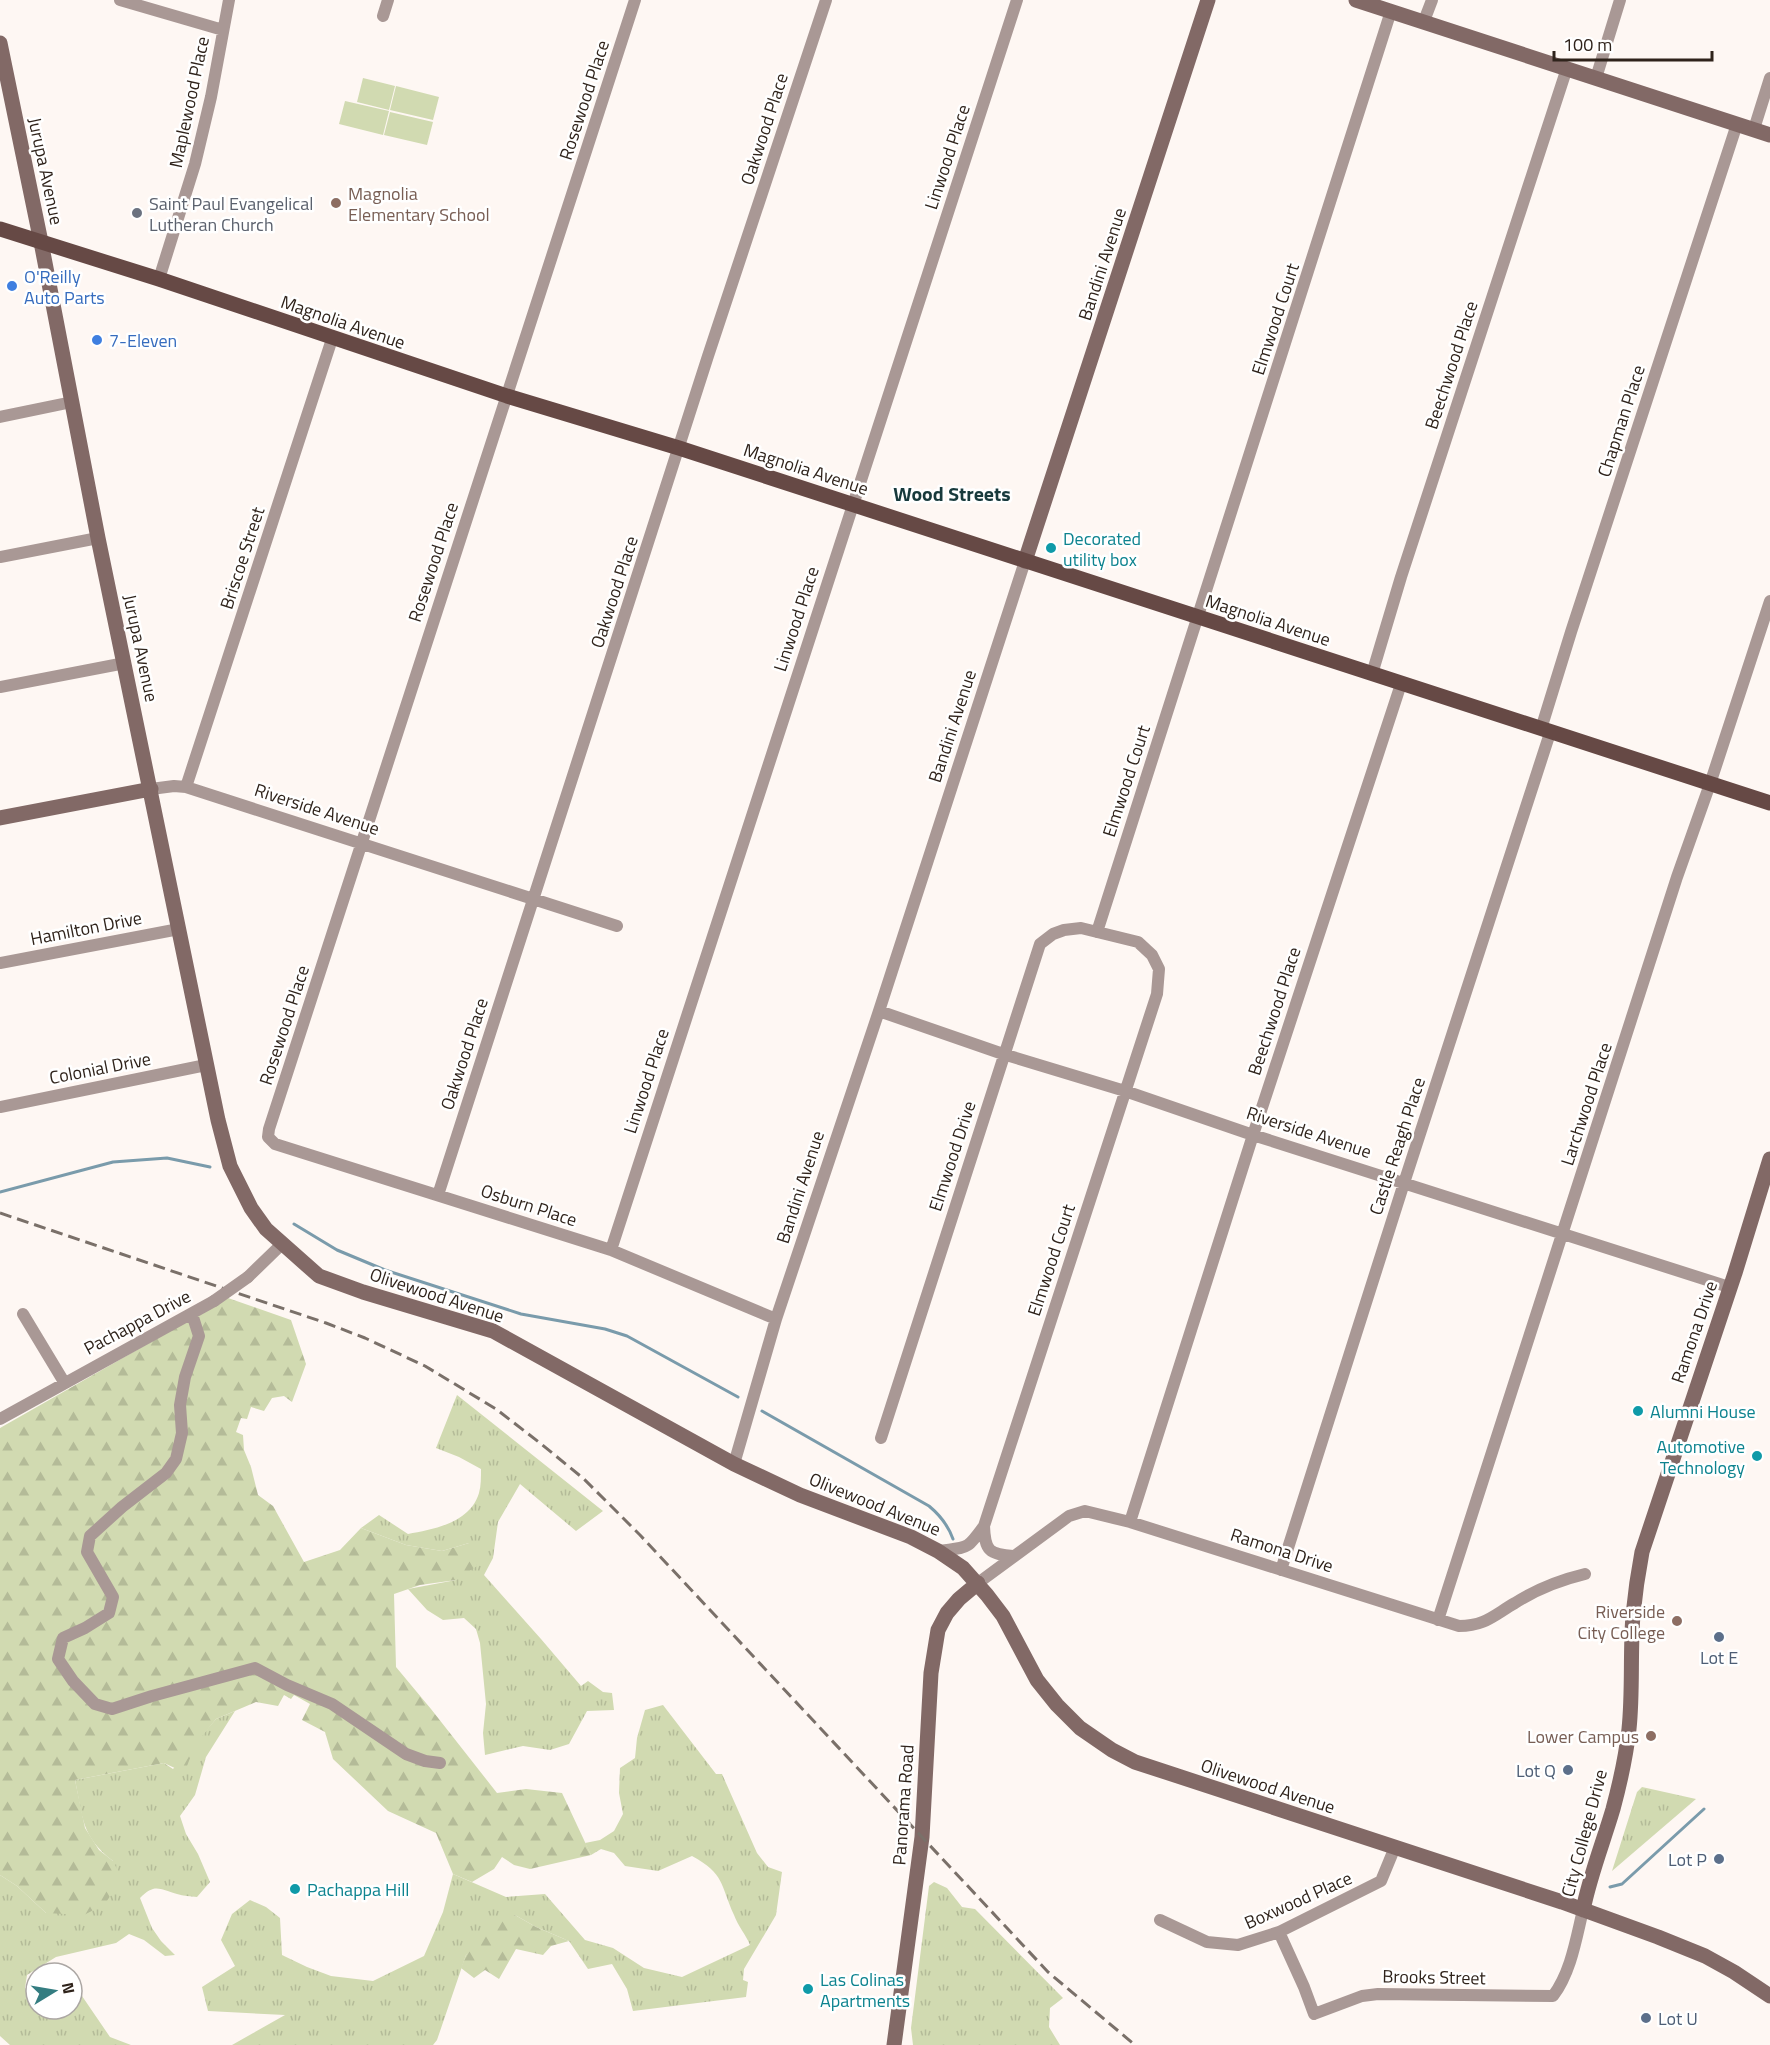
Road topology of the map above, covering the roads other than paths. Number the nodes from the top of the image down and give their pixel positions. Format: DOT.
graph roads {
  1 [pos="120,0"];
  2 [pos="229,0"];
  3 [pos="388,0"];
  4 [pos="635,0"];
  5 [pos="826,0"];
  6 [pos="1017,0"];
  7 [pos="1208,0"];
  8 [pos="1356,0"];
  9 [pos="1432,0"];
  10 [pos="1620,0"];
  11 [pos="1391,11"];
  12 [pos="383,16"];
  13 [pos="1424,21"];
  14 [pos="223,30"];
  15 [pos="0,44"];
  16 [pos="1567,68"];
  17 [pos="1596,78"];
  18 [pos="1770,78"];
  19 [pos="1737,124"];
  20 [pos="1754,129"];
  21 [pos="1770,135"];
  22 [pos="0,229"];
  23 [pos="41,242"];
  24 [pos="159,279"];
  25 [pos="332,339"];
  26 [pos="507,396"];
  27 [pos="72,402"];
  28 [pos="0,417"];
  29 [pos="679,448"];
  30 [pos="852,505"];
  31 [pos="98,538"];
  32 [pos="0,557"];
  33 [pos="1025,561"];
  34 [pos="1770,601"];
  35 [pos="1197,618"];
  36 [pos="125,663"];
  37 [pos="1372,674"];
  38 [pos="1401,684"];
  39 [pos="0,687"];
  40 [pos="1546,731"];
  41 [pos="1710,784"];
  42 [pos="186,787"];
  43 [pos="150,789"];
  44 [pos="1770,803"];
  45 [pos="0,818"];
  46 [pos="360,844"];
  47 [pos="533,899"];
  48 [pos="617,926"];
  49 [pos="179,929"];
  50 [pos="1097,932"];
  51 [pos="0,963"];
  52 [pos="879,1011"];
  53 [pos="1004,1054"];
  54 [pos="207,1065"];
  55 [pos="1125,1090"];
  56 [pos="0,1107"];
  57 [pos="1253,1135"];
  58 [pos="268,1137"];
  59 [pos="1770,1159"];
  60 [pos="1404,1183"];
  61 [pos="438,1194"];
  62 [pos="1563,1234"];
  63 [pos="282,1244"];
  64 [pos="611,1250"];
  65 [pos="1729,1287"];
  66 [pos="23,1314"];
  67 [pos="192,1314"];
  68 [pos="776,1319"];
  69 [pos="64,1382"];
  70 [pos="0,1419"];
  71 [pos="881,1437"];
  72 [pos="734,1464"];
  73 [pos="1130,1522"];
  74 [pos="984,1526"];
  75 [pos="939,1551"];
  76 [pos="1642,1552"];
  77 [pos="1013,1556"];
  78 [pos="1281,1570"];
  79 [pos="1585,1574"];
  80 [pos="978,1583"];
  81 [pos="1438,1620"];
  82 [pos="440,1763"];
  83 [pos="1395,1847"];
  84 [pos="1584,1910"];
  85 [pos="1160,1920"];
  86 [pos="1279,1932"];
  87 [pos="1770,1996"];
  88 [pos="894,2045"];
  1 -- 14 [label="street"];
  2 -- 14 [label="street, Maplewood Place"];
  3 -- 12 [label="street"];
  4 -- 26 [label="street, Rosewood Place"];
  5 -- 29 [label="street, Oakwood Place"];
  6 -- 30 [label="street, Linwood Place"];
  7 -- 33 [label="main road, Bandini Avenue"];
  8 -- 11 [label="main road"];
  9 -- 13 [label="street"];
  10 -- 17 [label="street"];
  11 -- 13 [label="main road"];
  11 -- 35 [label="street, Elmwood Court"];
  13 -- 16 [label="main road"];
  14 -- 24 [label="street, Maplewood Place"];
  15 -- 23 [label="main road, Jurupa Avenue"];
  16 -- 17 [label="main road"];
  16 -- 37 [label="street, Beechwood Place"];
  17 -- 19 [label="main road"];
  18 -- 20 [label="street"];
  19 -- 20 [label="main road"];
  19 -- 40 [label="street, Chapman Place"];
  20 -- 21 [label="main road"];
  22 -- 23 [label="main road, Magnolia Avenue"];
  23 -- 24 [label="main road, Magnolia Avenue"];
  23 -- 27 [label="main road, Jurupa Avenue"];
  24 -- 25 [label="main road, Magnolia Avenue"];
  25 -- 26 [label="main road, Magnolia Avenue"];
  25 -- 42 [label="street, Briscoe Street"];
  26 -- 29 [label="main road, Magnolia Avenue"];
  26 -- 46 [label="street, Rosewood Place"];
  27 -- 28 [label="street"];
  27 -- 31 [label="main road, Jurupa Avenue"];
  29 -- 30 [label="main road, Magnolia Avenue"];
  29 -- 47 [label="street, Oakwood Place"];
  30 -- 33 [label="main road, Magnolia Avenue"];
  30 -- 64 [label="street, Linwood Place"];
  31 -- 32 [label="street"];
  31 -- 36 [label="main road, Jurupa Avenue"];
  33 -- 35 [label="main road, Magnolia Avenue"];
  33 -- 52 [label="street, Bandini Avenue"];
  34 -- 41 [label="street, Larchwood Place"];
  35 -- 37 [label="main road, Magnolia Avenue"];
  35 -- 50 [label="street, Elmwood Court"];
  36 -- 39 [label="street"];
  36 -- 43 [label="main road, Jurupa Avenue"];
  37 -- 38 [label="main road, Magnolia Avenue"];
  38 -- 40 [label="main road, Magnolia Avenue"];
  38 -- 57 [label="street, Beechwood Place"];
  40 -- 41 [label="main road, Magnolia Avenue"];
  40 -- 60 [label="street, Castle Reagh Place"];
  41 -- 44 [label="main road, Magnolia Avenue"];
  41 -- 62 [label="street, Larchwood Place"];
  42 -- 43 [label="street, Riverside Avenue"];
  42 -- 46 [label="street, Riverside Avenue"];
  43 -- 45 [label="main road, Riverside Avenue"];
  43 -- 49 [label="main road, Jurupa Avenue"];
  46 -- 47 [label="street, Riverside Avenue"];
  46 -- 58 [label="street, Rosewood Place"];
  47 -- 48 [label="street, Riverside Avenue"];
  47 -- 61 [label="street, Oakwood Place"];
  49 -- 51 [label="street, Hamilton Drive"];
  49 -- 54 [label="main road, Jurupa Avenue"];
  50 -- 53 [label="street, Elmwood Drive"];
  50 -- 55 [label="street, Elmwood Court"];
  52 -- 53 [label="street, Riverside Avenue"];
  52 -- 68 [label="street, Bandini Avenue"];
  53 -- 55 [label="street, Riverside Avenue"];
  53 -- 71 [label="street, Elmwood Drive"];
  54 -- 56 [label="street, Colonial Drive"];
  54 -- 63 [label="main road, Jurupa Avenue"];
  55 -- 57 [label="street, Riverside Avenue"];
  55 -- 74 [label="street, Elmwood Court"];
  57 -- 60 [label="street, Riverside Avenue"];
  57 -- 73 [label="street, Beechwood Place"];
  58 -- 61 [label="street, Osburn Place"];
  59 -- 65 [label="main road, Ramona Drive"];
  60 -- 62 [label="street, Riverside Avenue"];
  60 -- 78 [label="street, Castle Reagh Place"];
  61 -- 64 [label="street, Osburn Place"];
  62 -- 65 [label="street, Riverside Avenue"];
  62 -- 81 [label="street, Larchwood Place"];
  63 -- 67 [label="street, Pachappa Drive, bridge"];
  63 -- 72 [label="main road, Olivewood Avenue"];
  64 -- 68 [label="street, Osburn Place"];
  65 -- 76 [label="main road, Ramona Drive"];
  66 -- 69 [label="street"];
  67 -- 69 [label="street, Pachappa Drive"];
  67 -- 82 [label="street"];
  68 -- 72 [label="street, Bandini Avenue"];
  69 -- 70 [label="street, Pachappa Drive"];
  72 -- 75 [label="main road, Olivewood Avenue"];
  73 -- 77 [label="street, Ramona Drive"];
  73 -- 78 [label="street, Ramona Drive"];
  74 -- 75 [label="street"];
  74 -- 77 [label="street"];
  75 -- 80 [label="main road, Olivewood Avenue"];
  76 -- 84 [label="main road, City College Drive"];
  77 -- 80 [label="street, Ramona Drive"];
  78 -- 81 [label="street, Ramona Drive"];
  79 -- 81 [label="street, Ramona Drive"];
  80 -- 83 [label="main road, Olivewood Avenue"];
  80 -- 88 [label="main road, Panorama Road"];
  83 -- 84 [label="main road, Olivewood Avenue"];
  83 -- 86 [label="street, Boxwood Place"];
  84 -- 86 [label="street, Brooks Street"];
  84 -- 87 [label="main road, Olivewood Avenue"];
  85 -- 86 [label="street, Boxwood Place"];
}
